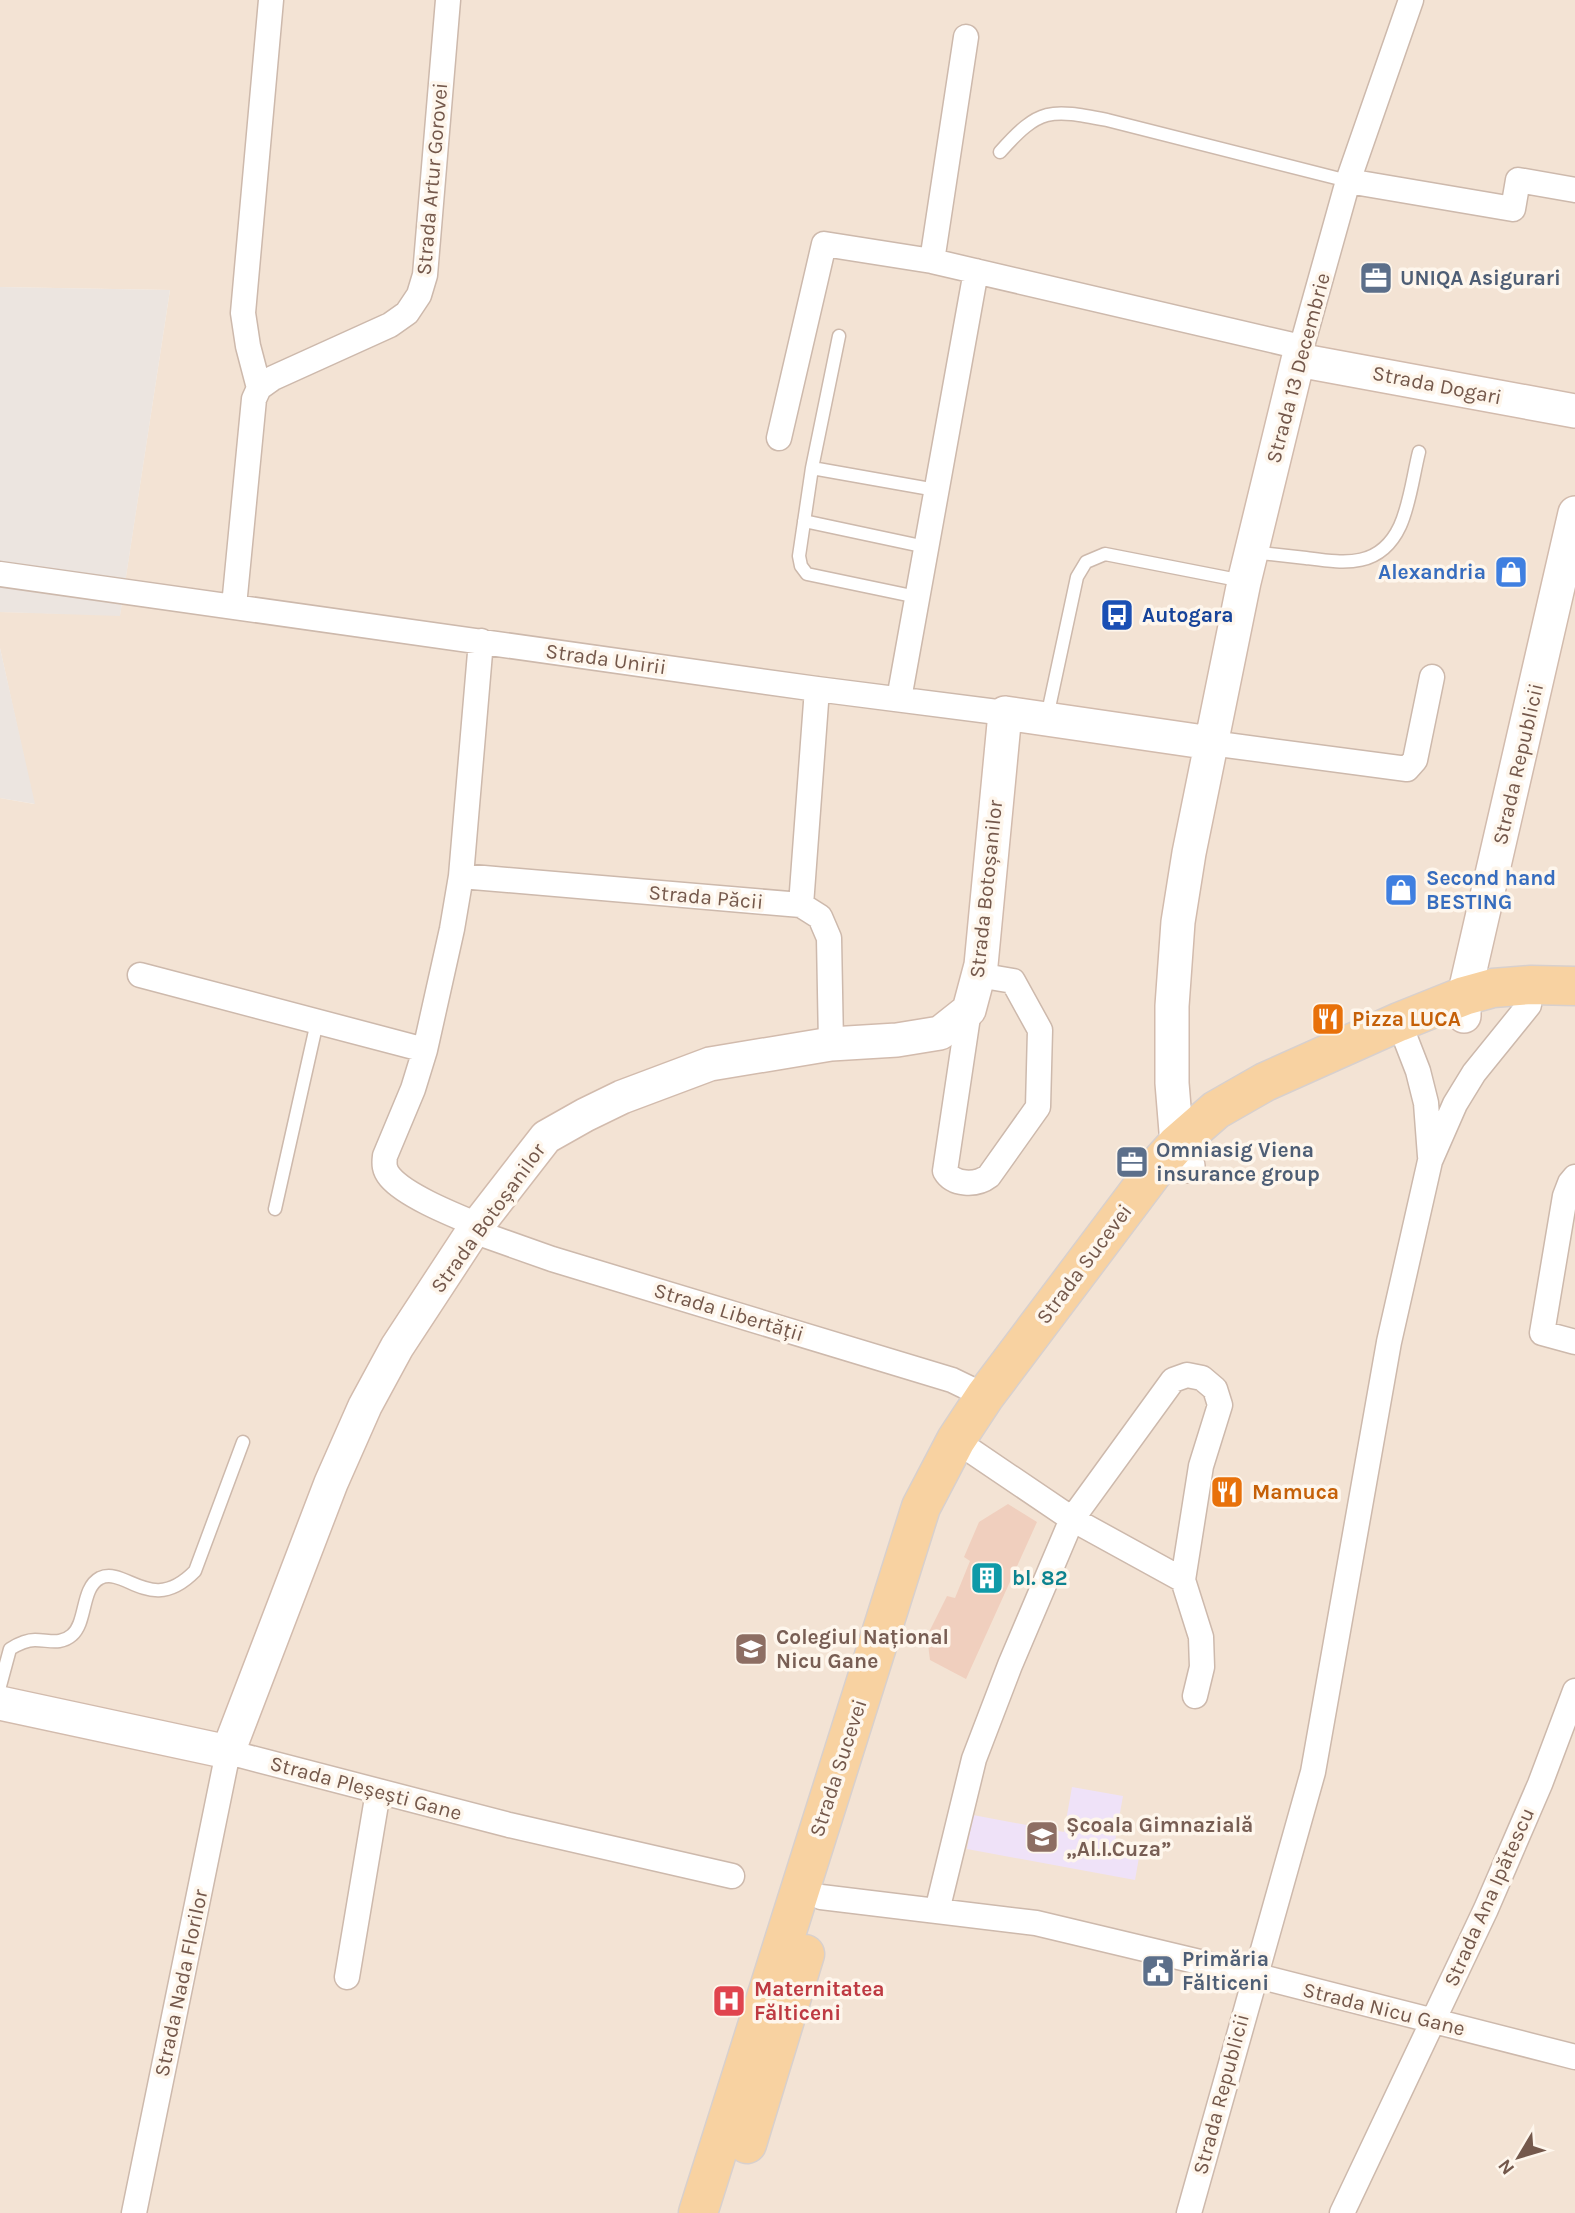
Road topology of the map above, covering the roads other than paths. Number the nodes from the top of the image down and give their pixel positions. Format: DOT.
graph roads {
  1 [pos="271,0"];
  2 [pos="448,0"];
  3 [pos="1411,0"];
  4 [pos="966,37"];
  5 [pos="1000,152"];
  6 [pos="1348,181"];
  7 [pos="1575,190"];
  8 [pos="932,261"];
  9 [pos="976,271"];
  10 [pos="839,336"];
  11 [pos="1300,353"];
  12 [pos="259,388"];
  13 [pos="1575,411"];
  14 [pos="779,438"];
  15 [pos="1419,452"];
  16 [pos="813,468"];
  17 [pos="936,490"];
  18 [pos="1575,513"];
  19 [pos="804,521"];
  20 [pos="926,547"];
  21 [pos="1248,567"];
  22 [pos="0,574"];
  23 [pos="917,597"];
  24 [pos="234,606"];
  25 [pos="481,641"];
  26 [pos="1432,677"];
  27 [pos="817,689"];
  28 [pos="899,699"];
  29 [pos="1004,713"];
  30 [pos="1047,718"];
  31 [pos="1211,743"];
  32 [pos="461,876"];
  33 [pos="801,905"];
  34 [pos="140,975"];
  35 [pos="978,975"];
  36 [pos="1575,986"];
  37 [pos="1530,995"];
  38 [pos="1464,1006"];
  39 [pos="1575,1006"];
  40 [pos="969,1010"];
  41 [pos="317,1022"];
  42 [pos="1402,1030"];
  43 [pos="831,1044"];
  44 [pos="425,1049"];
  45 [pos="1182,1155"];
  46 [pos="1430,1161"];
  47 [pos="1575,1177"];
  48 [pos="275,1209"];
  49 [pos="475,1228"];
  50 [pos="1575,1342"];
  51 [pos="985,1396"];
  52 [pos="243,1442"];
  53 [pos="973,1452"];
  54 [pos="1072,1518"];
  55 [pos="1183,1580"];
  56 [pos="0,1686"];
  57 [pos="1575,1691"];
  58 [pos="1195,1696"];
  59 [pos="0,1703"];
  60 [pos="228,1752"];
  61 [pos="378,1792"];
  62 [pos="732,1876"];
  63 [pos="821,1897"];
  64 [pos="937,1911"];
  65 [pos="1254,1975"];
  66 [pos="347,1977"];
  67 [pos="774,2015"];
  68 [pos="1432,2022"];
  69 [pos="1575,2057"];
  70 [pos="134,2213"];
  71 [pos="698,2213"];
  72 [pos="725,2213"];
  73 [pos="1189,2213"];
  74 [pos="1342,2213"];
  1 -- 12 [label="street"];
  2 -- 12 [label="street, Strada Artur Gorovei"];
  3 -- 6 [label="street, Strada 13 Decembrie"];
  4 -- 8 [label="street"];
  5 -- 6 [label="lane"];
  6 -- 7 [label="street"];
  6 -- 11 [label="street, Strada 13 Decembrie"];
  8 -- 9 [label="street"];
  8 -- 14 [label="street"];
  9 -- 11 [label="street"];
  9 -- 17 [label="street"];
  10 -- 16 [label="lane"];
  11 -- 13 [label="street, Strada Dogari"];
  11 -- 21 [label="street, Strada 13 Decembrie"];
  12 -- 24 [label="street"];
  15 -- 21 [label="lane"];
  16 -- 17 [label="lane"];
  16 -- 19 [label="lane"];
  17 -- 20 [label="street"];
  18 -- 38 [label="street, Strada Republicii"];
  19 -- 20 [label="lane"];
  19 -- 23 [label="lane"];
  20 -- 23 [label="street"];
  21 -- 30 [label="lane"];
  21 -- 31 [label="street, Strada 13 Decembrie"];
  22 -- 24 [label="street, Strada Unirii"];
  23 -- 28 [label="street"];
  24 -- 25 [label="street, Strada Unirii"];
  25 -- 27 [label="street, Strada Unirii"];
  25 -- 32 [label="street"];
  26 -- 31 [label="street"];
  27 -- 28 [label="street, Strada Unirii"];
  27 -- 33 [label="street"];
  28 -- 29 [label="street, Strada Unirii"];
  29 -- 30 [label="street, Strada Unirii"];
  29 -- 35 [label="street, Strada Botoșanilor"];
  30 -- 31 [label="street, Strada Unirii"];
  31 -- 45 [label="street"];
  32 -- 33 [label="street, Strada Păcii"];
  32 -- 44 [label="street"];
  33 -- 43 [label="street"];
  34 -- 41 [label="street"];
  35 -- 40 [label="street, Strada Botoșanilor"];
  35 -- 40 [label="street"];
  36 -- 37 [label="main road"];
  37 -- 38 [label="main road"];
  37 -- 39 [label="main road"];
  37 -- 46 [label="street"];
  38 -- 42 [label="main road"];
  40 -- 43 [label="street, Strada Botoșanilor"];
  41 -- 44 [label="street"];
  41 -- 48 [label="lane"];
  42 -- 45 [label="main road"];
  42 -- 46 [label="street"];
  43 -- 49 [label="street, Strada Botoșanilor"];
  44 -- 49 [label="street"];
  45 -- 51 [label="main road, Strada Sucevei"];
  45 -- 53 [label="main road, Strada Sucevei"];
  46 -- 65 [label="street, Strada Republicii"];
  47 -- 50 [label="street"];
  49 -- 51 [label="street, Strada Libertății"];
  49 -- 60 [label="street, Strada Botoșanilor"];
  51 -- 67 [label="main road, Strada Sucevei"];
  52 -- 56 [label="lane"];
  53 -- 54 [label="street"];
  53 -- 63 [label="main road, Strada Sucevei"];
  54 -- 55 [label="street"];
  54 -- 55 [label="street"];
  54 -- 64 [label="street"];
  55 -- 58 [label="street"];
  57 -- 68 [label="street, Strada Ana Ipătescu"];
  59 -- 60 [label="street, Strada Pleșești Gane"];
  60 -- 61 [label="street, Strada Pleșești Gane"];
  60 -- 70 [label="street, Strada Nada Florilor"];
  61 -- 62 [label="street, Strada Pleșești Gane"];
  61 -- 66 [label="street"];
  63 -- 64 [label="street, Strada Nicu Gane"];
  63 -- 67 [label="main road, Strada Sucevei"];
  64 -- 65 [label="street, Strada Nicu Gane"];
  65 -- 68 [label="street, Strada Nicu Gane"];
  65 -- 73 [label="street, Strada Republicii"];
  67 -- 71 [label="main road, Strada Sucevei"];
  67 -- 72 [label="main road, Strada Sucevei"];
  68 -- 69 [label="street, Strada Nicu Gane"];
  68 -- 74 [label="street, Strada Ana Ipătescu"];
}
